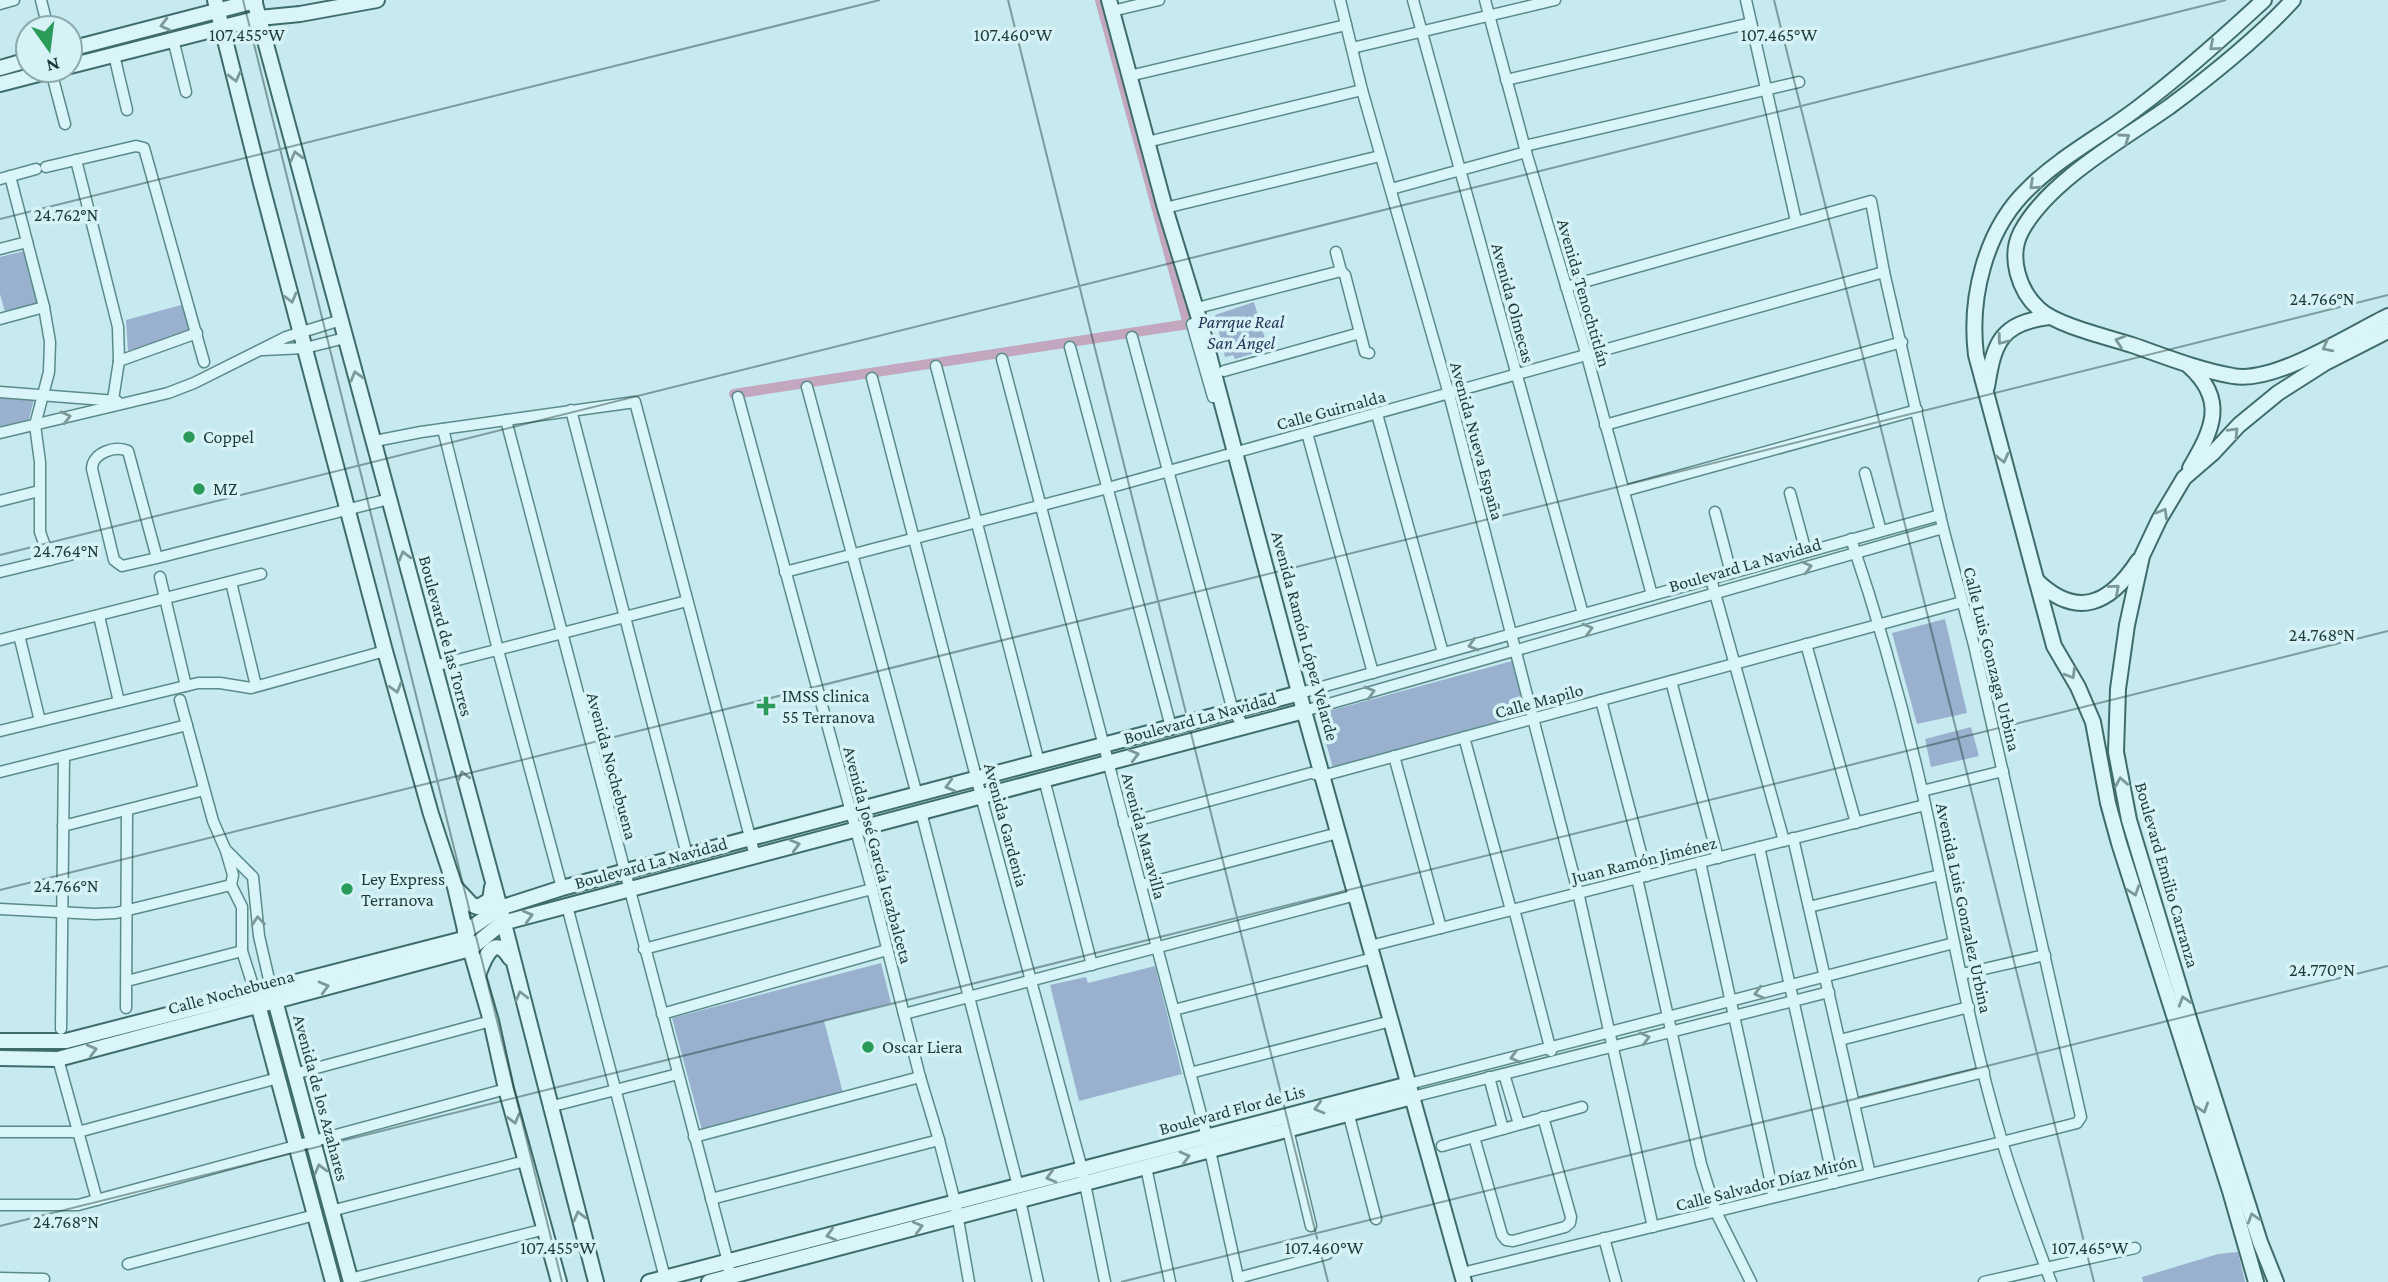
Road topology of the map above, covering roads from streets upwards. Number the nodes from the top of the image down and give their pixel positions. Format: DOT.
graph roads {
  1 [pos="13,0"];
  2 [pos="377,0"];
  3 [pos="1159,0"];
  4 [pos="1340,0"];
  5 [pos="1413,0"];
  6 [pos="1485,0"];
  7 [pos="1555,0"];
  8 [pos="1746,0"];
  9 [pos="2264,0"];
  10 [pos="2293,0"];
  11 [pos="255,1"];
  12 [pos="0,4"];
  13 [pos="216,6"];
  14 [pos="1110,6"];
  15 [pos="1489,16"];
  16 [pos="259,18"];
  17 [pos="1751,23"];
  18 [pos="1346,25"];
  19 [pos="222,27"];
  20 [pos="1422,32"];
  21 [pos="173,39"];
  22 [pos="84,45"];
  23 [pos="1352,48"];
  24 [pos="114,55"];
  25 [pos="84,62"];
  26 [pos="1129,76"];
  27 [pos="1506,80"];
  28 [pos="1799,82"];
  29 [pos="56,84"];
  30 [pos="1362,90"];
  31 [pos="1766,90"];
  32 [pos="186,92"];
  33 [pos="127,110"];
  34 [pos="65,124"];
  35 [pos="1147,142"];
  36 [pos="1525,149"];
  37 [pos="1380,156"];
  38 [pos="76,160"];
  39 [pos="1460,170"];
  40 [pos="5,177"];
  41 [pos="1391,189"];
  42 [pos="1165,208"];
  43 [pos="1796,221"];
  44 [pos="27,242"];
  45 [pos="0,249"];
  46 [pos="1336,252"];
  47 [pos="1340,271"];
  48 [pos="1884,272"];
  49 [pos="1566,287"];
  50 [pos="44,307"];
  51 [pos="1197,309"];
  52 [pos="2388,316"];
  53 [pos="2049,317"];
  54 [pos="0,319"];
  55 [pos="341,320"];
  56 [pos="1192,324"];
  57 [pos="301,331"];
  58 [pos="2388,331"];
  59 [pos="197,333"];
  60 [pos="1360,333"];
  61 [pos="1132,337"];
  62 [pos="345,338"];
  63 [pos="1902,342"];
  64 [pos="1070,347"];
  65 [pos="305,348"];
  66 [pos="259,350"];
  67 [pos="1368,353"];
  68 [pos="1587,356"];
  69 [pos="1002,359"];
  70 [pos="119,361"];
  71 [pos="204,362"];
  72 [pos="2185,363"];
  73 [pos="936,366"];
  74 [pos="1224,371"];
  75 [pos="1517,375"];
  76 [pos="2234,376"];
  77 [pos="872,378"];
  78 [pos="807,387"];
  79 [pos="0,392"];
  80 [pos="1986,392"];
  81 [pos="2278,393"];
  82 [pos="1449,394"];
  83 [pos="43,396"];
  84 [pos="738,397"];
  85 [pos="112,404"];
  86 [pos="571,410"];
  87 [pos="1917,410"];
  88 [pos="1377,414"];
  89 [pos="506,420"];
  90 [pos="35,425"];
  91 [pos="1605,425"];
  92 [pos="443,429"];
  93 [pos="0,433"];
  94 [pos="1307,433"];
  95 [pos="375,441"];
  96 [pos="1233,454"];
  97 [pos="1168,471"];
  98 [pos="1865,473"];
  99 [pos="2184,478"];
  100 [pos="1108,488"];
  101 [pos="39,491"];
  102 [pos="1624,491"];
  103 [pos="1790,493"];
  104 [pos="389,499"];
  105 [pos="0,501"];
  106 [pos="1041,506"];
  107 [pos="349,509"];
  108 [pos="1715,512"];
  109 [pos="1940,514"];
  110 [pos="976,522"];
  111 [pos="1943,527"];
  112 [pos="1881,531"];
  113 [pos="914,538"];
  114 [pos="1851,539"];
  115 [pos="1806,552"];
  116 [pos="852,554"];
  117 [pos="1856,554"];
  118 [pos="70,555"];
  119 [pos="2141,556"];
  120 [pos="157,558"];
  121 [pos="50,560"];
  122 [pos="0,572"];
  123 [pos="785,572"];
  124 [pos="1731,573"];
  125 [pos="261,574"];
  126 [pos="160,577"];
  127 [pos="1711,579"];
  128 [pos="2035,579"];
  129 [pos="231,582"];
  130 [pos="1715,593"];
  131 [pos="1652,595"];
  132 [pos="166,598"];
  133 [pos="687,601"];
  134 [pos="1962,602"];
  135 [pos="1583,614"];
  136 [pos="99,615"];
  137 [pos="623,618"];
  138 [pos="1877,625"];
  139 [pos="561,634"];
  140 [pos="1512,634"];
  141 [pos="19,635"];
  142 [pos="0,640"];
  143 [pos="1807,644"];
  144 [pos="498,650"];
  145 [pos="1516,650"];
  146 [pos="386,651"];
  147 [pos="1443,653"];
  148 [pos="1734,663"];
  149 [pos="434,667"];
  150 [pos="1373,673"];
  151 [pos="1671,681"];
  152 [pos="187,686"];
  153 [pos="256,687"];
  154 [pos="1300,693"];
  155 [pos="180,700"];
  156 [pos="1601,700"];
  157 [pos="119,702"];
  158 [pos="1304,710"];
  159 [pos="1233,711"];
  160 [pos="1534,718"];
  161 [pos="40,721"];
  162 [pos="187,725"];
  163 [pos="1244,726"];
  164 [pos="1171,727"];
  165 [pos="0,731"];
  166 [pos="1464,737"];
  167 [pos="1104,745"];
  168 [pos="64,756"];
  169 [pos="1394,757"];
  170 [pos="1039,762"];
  171 [pos="1108,762"];
  172 [pos="2003,771"];
  173 [pos="0,772"];
  174 [pos="1322,776"];
  175 [pos="977,779"];
  176 [pos="1044,779"];
  177 [pos="204,790"];
  178 [pos="1922,791"];
  179 [pos="916,795"];
  180 [pos="981,796"];
  181 [pos="1925,805"];
  182 [pos="127,810"];
  183 [pos="850,812"];
  184 [pos="921,812"];
  185 [pos="1856,822"];
  186 [pos="1124,824"];
  187 [pos="63,826"];
  188 [pos="855,829"];
  189 [pos="1338,833"];
  190 [pos="750,838"];
  191 [pos="1789,840"];
  192 [pos="1759,847"];
  193 [pos="226,851"];
  194 [pos="687,855"];
  195 [pos="755,856"];
  196 [pos="1718,858"];
  197 [pos="1700,862"];
  198 [pos="247,870"];
  199 [pos="624,872"];
  200 [pos="1940,875"];
  201 [pos="1642,877"];
  202 [pos="232,880"];
  203 [pos="492,882"];
  204 [pos="1141,885"];
  205 [pos="455,887"];
  206 [pos="562,888"];
  207 [pos="628,889"];
  208 [pos="872,889"];
  209 [pos="1578,892"];
  210 [pos="1356,895"];
  211 [pos="566,906"];
  212 [pos="1809,906"];
  213 [pos="0,909"];
  214 [pos="1512,910"];
  215 [pos="127,911"];
  216 [pos="62,912"];
  217 [pos="501,916"];
  218 [pos="1441,928"];
  219 [pos="467,940"];
  220 [pos="1954,943"];
  221 [pos="1157,948"];
  222 [pos="644,949"];
  223 [pos="887,950"];
  224 [pos="242,951"];
  225 [pos="1372,952"];
  226 [pos="2045,955"];
  227 [pos="513,962"];
  228 [pos="1092,965"];
  229 [pos="1962,974"];
  230 [pos="478,975"];
  231 [pos="1825,976"];
  232 [pos="127,981"];
  233 [pos="1032,981"];
  234 [pos="1789,985"];
  235 [pos="1829,992"];
  236 [pos="273,994"];
  237 [pos="968,997"];
  238 [pos="257,998"];
  239 [pos="1730,1000"];
  240 [pos="1793,1001"];
  241 [pos="1969,1007"];
  242 [pos="126,1008"];
  243 [pos="1174,1010"];
  244 [pos="662,1014"];
  245 [pos="904,1014"];
  246 [pos="1669,1016"];
  247 [pos="1733,1016"];
  248 [pos="491,1021"];
  249 [pos="1391,1021"];
  250 [pos="61,1029"];
  251 [pos="1673,1031"];
  252 [pos="1610,1032"];
  253 [pos="1839,1040"];
  254 [pos="0,1041"];
  255 [pos="1613,1046"];
  256 [pos="1550,1048"];
  257 [pos="0,1058"];
  258 [pos="58,1059"];
  259 [pos="1553,1061"];
  260 [pos="1984,1072"];
  261 [pos="1190,1073"];
  262 [pos="295,1074"];
  263 [pos="678,1074"];
  264 [pos="1504,1074"];
  265 [pos="920,1077"];
  266 [pos="1489,1077"];
  267 [pos="278,1078"];
  268 [pos="506,1089"];
  269 [pos="615,1090"];
  270 [pos="1410,1091"];
  271 [pos="1854,1104"];
  272 [pos="549,1107"];
  273 [pos="1347,1107"];
  274 [pos="1582,1107"];
  275 [pos="1544,1117"];
  276 [pos="2077,1123"];
  277 [pos="1518,1124"];
  278 [pos="1503,1129"];
  279 [pos="1288,1130"];
  280 [pos="0,1132"];
  281 [pos="78,1132"];
  282 [pos="694,1137"];
  283 [pos="1474,1137"];
  284 [pos="939,1140"];
  285 [pos="313,1141"];
  286 [pos="2003,1142"];
  287 [pos="1209,1143"];
  288 [pos="296,1146"];
  289 [pos="1442,1146"];
  290 [pos="525,1161"];
  291 [pos="1146,1167"];
  292 [pos="1870,1174"];
  293 [pos="1084,1176"];
  294 [pos="1834,1183"];
  295 [pos="1019,1193"];
  296 [pos="1774,1197"];
  297 [pos="711,1199"];
  298 [pos="97,1200"];
  299 [pos="0,1205"];
  300 [pos="956,1210"];
  301 [pos="331,1211"];
  302 [pos="1716,1212"];
  303 [pos="315,1215"];
  304 [pos="1376,1219"];
  305 [pos="1311,1226"];
  306 [pos="1653,1227"];
  307 [pos="545,1229"];
  308 [pos="1604,1238"];
  309 [pos="2134,1248"];
  310 [pos="1327,1254"];
  311 [pos="128,1264"];
  312 [pos="2046,1268"];
  313 [pos="729,1273"];
  314 [pos="1463,1277"];
  315 [pos="0,1278"];
  316 [pos="665,1278"];
  317 [pos="44,1279"];
  318 [pos="350,1280"];
  319 [pos="1238,1280"];
  320 [pos="333,1282"];
  321 [pos="559,1282"];
  322 [pos="596,1282"];
  323 [pos="649,1282"];
  324 [pos="709,1282"];
  325 [pos="970,1282"];
  326 [pos="1038,1282"];
  327 [pos="1105,1282"];
  328 [pos="1170,1282"];
  329 [pos="1616,1282"];
  330 [pos="1751,1282"];
  331 [pos="1984,1282"];
  332 [pos="2051,1282"];
  333 [pos="2256,1282"];
  334 [pos="2276,1282"];
  1 -- 12 [label="street"];
  2 -- 16 [label="street"];
  3 -- 14 [label="street"];
  4 -- 18 [label="street, Avenida Nueva España"];
  5 -- 20 [label="street, Avenida Olmecas"];
  6 -- 15 [label="street, Avenida Tenochtitlán"];
  7 -- 15 [label="street"];
  8 -- 17 [label="street"];
  9 -- 80 [label="street, Boulevard Emilio Carranza, one-way"];
  53 -- 10 [label="street, one-way"];
  11 -- 13 [label="street"];
  11 -- 16 [label="street, Boulevard de las Torres"];
  13 -- 19 [label="street"];
  13 -- 22 [label="street, one-way"];
  14 -- 26 [label="street, Avenida Ramón López Velarde"];
  15 -- 20 [label="street"];
  15 -- 27 [label="street, Avenida Tenochtitlán"];
  16 -- 19 [label="street"];
  55 -- 16 [label="street, Boulevard de las Torres, one-way"];
  17 -- 27 [label="street"];
  17 -- 31 [label="street"];
  18 -- 23 [label="street, Avenida Nueva España"];
  18 -- 26 [label="street"];
  19 -- 21 [label="street"];
  19 -- 57 [label="street, one-way"];
  20 -- 23 [label="street"];
  20 -- 39 [label="street, Avenida Olmecas"];
  21 -- 24 [label="street"];
  21 -- 32 [label="street"];
  23 -- 30 [label="street, Avenida Nueva España"];
  24 -- 25 [label="street"];
  24 -- 33 [label="street"];
  26 -- 35 [label="street, Avenida Ramón López Velarde"];
  27 -- 36 [label="street, Avenida Tenochtitlán"];
  28 -- 31 [label="street"];
  29 -- 34 [label="street"];
  30 -- 35 [label="street"];
  30 -- 37 [label="street, Avenida Nueva España"];
  31 -- 36 [label="street"];
  31 -- 43 [label="street"];
  35 -- 42 [label="street, Avenida Ramón López Velarde"];
  36 -- 39 [label="street"];
  36 -- 49 [label="street, Avenida Tenochtitlán"];
  37 -- 41 [label="street, Avenida Nueva España"];
  37 -- 42 [label="street"];
  38 -- 40 [label="street"];
  38 -- 59 [label="street"];
  38 -- 70 [label="street"];
  39 -- 41 [label="street"];
  39 -- 75 [label="street, Avenida Olmecas"];
  40 -- 44 [label="street"];
  41 -- 82 [label="street, Avenida Nueva España"];
  42 -- 51 [label="street, Avenida Ramón López Velarde"];
  43 -- 48 [label="street, Calle Luis Gonzaga Urbina"];
  43 -- 49 [label="street"];
  44 -- 45 [label="street"];
  44 -- 50 [label="street"];
  46 -- 47 [label="street"];
  47 -- 51 [label="street"];
  47 -- 60 [label="street"];
  48 -- 63 [label="street, Calle Luis Gonzaga Urbina"];
  48 -- 68 [label="street, Calle Guirnalda"];
  49 -- 68 [label="street, Avenida Tenochtitlán"];
  50 -- 54 [label="street"];
  50 -- 83 [label="street"];
  51 -- 96 [label="street, Avenida Ramón López Velarde"];
  52 -- 76 [label="street, one-way"];
  72 -- 53 [label="street, one-way"];
  53 -- 80 [label="street, one-way"];
  55 -- 57 [label="street"];
  55 -- 62 [label="street, Boulevard de las Torres"];
  56 -- 96 [label="street"];
  57 -- 65 [label="street"];
  57 -- 66 [label="street"];
  58 -- 81 [label="street, Boulevard Emilio Carranza"];
  59 -- 70 [label="street"];
  59 -- 71 [label="street"];
  60 -- 67 [label="street"];
  60 -- 74 [label="street"];
  61 -- 97 [label="street"];
  62 -- 65 [label="street"];
  95 -- 62 [label="street, Boulevard de las Torres, one-way"];
  63 -- 87 [label="street, Calle Luis Gonzaga Urbina"];
  63 -- 91 [label="street"];
  64 -- 100 [label="street"];
  65 -- 66 [label="street"];
  65 -- 107 [label="street"];
  66 -- 85 [label="street"];
  68 -- 75 [label="street, Calle Guirnalda"];
  68 -- 91 [label="street, Avenida Tenochtitlán"];
  69 -- 106 [label="street, Avenida Maravilla"];
  70 -- 85 [label="street"];
  72 -- 76 [label="street"];
  72 -- 99 [label="street"];
  73 -- 110 [label="street"];
  75 -- 82 [label="street, Calle Guirnalda"];
  75 -- 135 [label="street, Avenida Olmecas"];
  76 -- 81 [label="street"];
  77 -- 113 [label="street, Avenida Gardenia"];
  78 -- 116 [label="street"];
  79 -- 83 [label="street"];
  80 -- 128 [label="street, Boulevard Emilio Carranza, one-way"];
  99 -- 81 [label="street, Boulevard Emilio Carranza, one-way"];
  82 -- 88 [label="street, Calle Guirnalda"];
  82 -- 140 [label="street, Avenida Nueva España"];
  83 -- 85 [label="street"];
  83 -- 90 [label="street"];
  84 -- 123 [label="street, Avenida José García Icazbalceta"];
  90 -- 85 [label="street, one-way"];
  86 -- 89 [label="street"];
  86 -- 133 [label="street"];
  86 -- 137 [label="street"];
  87 -- 102 [label="street"];
  87 -- 109 [label="street, Calle Luis Gonzaga Urbina"];
  88 -- 94 [label="street, Calle Guirnalda"];
  88 -- 147 [label="street"];
  89 -- 92 [label="street"];
  89 -- 139 [label="street, Avenida Nochebuena"];
  90 -- 93 [label="street"];
  90 -- 101 [label="street"];
  91 -- 102 [label="street, Avenida Tenochtitlán"];
  92 -- 95 [label="street"];
  92 -- 144 [label="street"];
  94 -- 96 [label="street, Calle Guirnalda"];
  94 -- 150 [label="street"];
  95 -- 104 [label="street, Boulevard de las Torres"];
  96 -- 97 [label="street, Calle Guirnalda"];
  96 -- 154 [label="street, Avenida Ramón López Velarde"];
  97 -- 100 [label="street, Calle Guirnalda"];
  97 -- 159 [label="street"];
  98 -- 112 [label="street"];
  119 -- 99 [label="street, Boulevard Emilio Carranza, one-way"];
  100 -- 106 [label="street, Calle Guirnalda"];
  100 -- 164 [label="street"];
  101 -- 105 [label="street"];
  101 -- 121 [label="street"];
  102 -- 131 [label="street, Avenida Tenochtitlán"];
  103 -- 115 [label="street"];
  104 -- 107 [label="street"];
  149 -- 104 [label="street, Boulevard de las Torres, one-way"];
  106 -- 110 [label="street, Calle Guirnalda"];
  106 -- 167 [label="street, Avenida Maravilla"];
  107 -- 120 [label="street"];
  107 -- 146 [label="street"];
  108 -- 124 [label="street"];
  109 -- 111 [label="street, Calle Luis Gonzaga Urbina"];
  109 -- 112 [label="street, Boulevard La Navidad"];
  110 -- 113 [label="street, Calle Guirnalda"];
  110 -- 170 [label="street"];
  111 -- 117 [label="street, Boulevard La Navidad"];
  111 -- 134 [label="street, Calle Luis Gonzaga Urbina"];
  112 -- 114 [label="street, Boulevard La Navidad"];
  113 -- 116 [label="street, Calle Guirnalda"];
  113 -- 175 [label="street, Avenida Gardenia"];
  114 -- 115 [label="street, Boulevard La Navidad"];
  114 -- 117 [label="street, Avenida Luis Gonzalez Urbina"];
  115 -- 124 [label="street, Boulevard La Navidad"];
  116 -- 123 [label="street, Calle Guirnalda"];
  116 -- 179 [label="street"];
  130 -- 117 [label="street, Boulevard La Navidad, one-way"];
  117 -- 138 [label="street, Avenida Luis Gonzalez Urbina"];
  118 -- 121 [label="street"];
  128 -- 119 [label="street, one-way"];
  334 -- 119 [label="street, Boulevard Emilio Carranza, one-way"];
  120 -- 120 [label="street"];
  121 -- 122 [label="street"];
  123 -- 183 [label="street, Avenida José García Icazbalceta"];
  124 -- 127 [label="street, Boulevard La Navidad"];
  125 -- 129 [label="street"];
  126 -- 132 [label="street"];
  127 -- 130 [label="street"];
  127 -- 131 [label="street, Boulevard La Navidad"];
  128 -- 333 [label="street, Boulevard Emilio Carranza, one-way"];
  129 -- 132 [label="street"];
  129 -- 153 [label="street"];
  145 -- 130 [label="street, Boulevard La Navidad, one-way"];
  130 -- 148 [label="street"];
  131 -- 135 [label="street, Boulevard La Navidad"];
  132 -- 136 [label="street"];
  132 -- 152 [label="street"];
  133 -- 137 [label="street"];
  133 -- 190 [label="street"];
  134 -- 138 [label="street, Calle Mapilo"];
  134 -- 172 [label="street, Calle Luis Gonzaga Urbina"];
  135 -- 140 [label="street, Boulevard La Navidad"];
  136 -- 141 [label="street"];
  136 -- 157 [label="street"];
  137 -- 139 [label="street"];
  137 -- 194 [label="street"];
  138 -- 143 [label="street, Calle Mapilo"];
  138 -- 178 [label="street, Avenida Luis Gonzalez Urbina"];
  139 -- 144 [label="street"];
  139 -- 199 [label="street, Avenida Nochebuena"];
  140 -- 145 [label="street, Avenida Nueva España"];
  140 -- 147 [label="street, Boulevard La Navidad, one-way"];
  141 -- 142 [label="street"];
  141 -- 161 [label="street"];
  143 -- 148 [label="street, Calle Mapilo"];
  143 -- 185 [label="street"];
  144 -- 149 [label="street"];
  144 -- 206 [label="street"];
  158 -- 145 [label="street, Boulevard La Navidad, one-way"];
  145 -- 160 [label="street, Avenida Nueva España"];
  146 -- 153 [label="street"];
  146 -- 205 [label="street, one-way"];
  147 -- 150 [label="street, Boulevard La Navidad"];
  148 -- 151 [label="street, Calle Mapilo"];
  148 -- 191 [label="street"];
  203 -- 149 [label="street, Boulevard de las Torres, one-way"];
  150 -- 154 [label="street, Boulevard La Navidad"];
  151 -- 156 [label="street, Calle Mapilo"];
  151 -- 196 [label="street"];
  152 -- 153 [label="street"];
  152 -- 157 [label="street"];
  154 -- 158 [label="street, Avenida Ramón López Velarde"];
  154 -- 159 [label="street, Boulevard La Navidad"];
  155 -- 162 [label="street, Avenida de los Azahares"];
  156 -- 160 [label="street, Calle Mapilo"];
  156 -- 201 [label="street"];
  157 -- 161 [label="street"];
  158 -- 163 [label="street, Boulevard La Navidad"];
  158 -- 174 [label="street, Avenida Ramón López Velarde"];
  159 -- 163 [label="street"];
  159 -- 164 [label="street, Boulevard La Navidad"];
  160 -- 166 [label="street, Calle Mapilo"];
  160 -- 209 [label="street, Avenida Nueva España"];
  161 -- 165 [label="street"];
  162 -- 168 [label="street"];
  162 -- 177 [label="street, Avenida de los Azahares"];
  171 -- 163 [label="street, Boulevard La Navidad, one-way"];
  164 -- 167 [label="street, Boulevard La Navidad"];
  166 -- 169 [label="street, Calle Mapilo"];
  166 -- 214 [label="street"];
  167 -- 170 [label="street, Boulevard La Navidad"];
  167 -- 171 [label="street, Avenida Maravilla"];
  168 -- 173 [label="street"];
  168 -- 187 [label="street"];
  169 -- 174 [label="street, Calle Mapilo"];
  169 -- 218 [label="street"];
  170 -- 175 [label="street, Boulevard La Navidad"];
  171 -- 176 [label="street, Boulevard La Navidad"];
  171 -- 186 [label="street, Avenida Maravilla"];
  172 -- 178 [label="street"];
  172 -- 226 [label="street, Calle Luis Gonzaga Urbina"];
  174 -- 186 [label="street, Calle Mapilo"];
  174 -- 189 [label="street, Avenida Ramón López Velarde"];
  175 -- 179 [label="street, Boulevard La Navidad, one-way"];
  175 -- 180 [label="street, Avenida Gardenia"];
  176 -- 180 [label="street, Boulevard La Navidad"];
  176 -- 228 [label="street"];
  177 -- 182 [label="street"];
  177 -- 193 [label="street, Avenida de los Azahares"];
  178 -- 181 [label="street, Avenida Luis Gonzalez Urbina"];
  179 -- 183 [label="street, Boulevard La Navidad"];
  180 -- 184 [label="street, Boulevard La Navidad"];
  180 -- 233 [label="street, Avenida Gardenia"];
  181 -- 185 [label="street, Juan Ramón Jiménez"];
  181 -- 200 [label="street, Avenida Luis Gonzalez Urbina"];
  182 -- 187 [label="street"];
  182 -- 215 [label="street"];
  183 -- 188 [label="street, Avenida José García Icazbalceta"];
  183 -- 190 [label="street, Boulevard La Navidad"];
  184 -- 188 [label="street, Boulevard La Navidad"];
  184 -- 237 [label="street"];
  185 -- 191 [label="street, Juan Ramón Jiménez"];
  186 -- 204 [label="street, Avenida Maravilla"];
  187 -- 216 [label="street"];
  195 -- 188 [label="street, Boulevard La Navidad, one-way"];
  188 -- 208 [label="street, Avenida José García Icazbalceta"];
  189 -- 204 [label="street"];
  189 -- 210 [label="street, Avenida Ramón López Velarde"];
  190 -- 194 [label="street, Boulevard La Navidad"];
  190 -- 195 [label="street"];
  191 -- 192 [label="street, Juan Ramón Jiménez"];
  191 -- 212 [label="street"];
  192 -- 196 [label="street, Juan Ramón Jiménez"];
  192 -- 234 [label="street"];
  193 -- 198 [label="street, Avenida de los Azahares"];
  193 -- 202 [label="street, Avenida de los Azahares"];
  194 -- 199 [label="street, Boulevard La Navidad"];
  195 -- 207 [label="street, Boulevard La Navidad"];
  196 -- 197 [label="street, Juan Ramón Jiménez"];
  197 -- 201 [label="street, Juan Ramón Jiménez"];
  197 -- 239 [label="street"];
  198 -- 202 [label="street"];
  236 -- 198 [label="street, Avenida de los Azahares, one-way"];
  199 -- 206 [label="street, Boulevard La Navidad"];
  199 -- 207 [label="street, Avenida Nochebuena"];
  200 -- 212 [label="street"];
  200 -- 220 [label="street, Avenida Luis Gonzalez Urbina"];
  201 -- 209 [label="street, Juan Ramón Jiménez"];
  201 -- 246 [label="street"];
  202 -- 215 [label="street"];
  202 -- 224 [label="street, Avenida de los Azahares"];
  203 -- 205 [label="street"];
  203 -- 217 [label="street, Boulevard de las Torres"];
  204 -- 221 [label="street, Avenida Maravilla"];
  205 -- 219 [label="street"];
  206 -- 217 [label="street, Boulevard La Navidad"];
  207 -- 211 [label="street, Boulevard La Navidad"];
  207 -- 222 [label="street, Avenida Nochebuena"];
  208 -- 222 [label="street"];
  208 -- 223 [label="street, Avenida José García Icazbalceta"];
  209 -- 214 [label="street, Juan Ramón Jiménez"];
  209 -- 252 [label="street, Avenida Nueva España"];
  210 -- 221 [label="street"];
  210 -- 225 [label="street, Avenida Ramón López Velarde"];
  217 -- 211 [label="street, Boulevard La Navidad, one-way"];
  211 -- 269 [label="street"];
  212 -- 231 [label="street"];
  213 -- 216 [label="street"];
  214 -- 218 [label="street, Juan Ramón Jiménez"];
  214 -- 256 [label="street"];
  215 -- 216 [label="street"];
  215 -- 232 [label="street"];
  216 -- 250 [label="street"];
  217 -- 219 [label="street, Boulevard La Navidad"];
  217 -- 227 [label="street, Boulevard de las Torres"];
  218 -- 225 [label="street, Juan Ramón Jiménez"];
  219 -- 230 [label="street"];
  219 -- 236 [label="street, Calle Nochebuena"];
  220 -- 229 [label="street, Avenida Luis Gonzalez Urbina"];
  220 -- 231 [label="street, Boulevard Flor de Lis"];
  221 -- 228 [label="street"];
  221 -- 243 [label="street, Avenida Maravilla"];
  222 -- 244 [label="street, Avenida Nochebuena"];
  223 -- 244 [label="street"];
  223 -- 245 [label="street, Avenida José García Icazbalceta"];
  224 -- 232 [label="street"];
  224 -- 238 [label="street, Avenida de los Azahares"];
  225 -- 243 [label="street, Juan Ramón Jiménez"];
  225 -- 249 [label="street, Avenida Ramón López Velarde"];
  226 -- 229 [label="street"];
  226 -- 276 [label="street, Calle Luis Gonzaga Urbina"];
  227 -- 230 [label="street"];
  272 -- 227 [label="street, Boulevard de las Torres, one-way"];
  228 -- 233 [label="street"];
  229 -- 241 [label="street, Avenida Luis Gonzalez Urbina"];
  230 -- 248 [label="street"];
  231 -- 234 [label="street, Boulevard Flor de Lis"];
  231 -- 235 [label="street"];
  232 -- 242 [label="street"];
  233 -- 237 [label="street"];
  233 -- 293 [label="street, Avenida Gardenia"];
  234 -- 239 [label="street, Boulevard Flor de Lis, one-way"];
  234 -- 240 [label="street"];
  235 -- 240 [label="street, Boulevard Flor de Lis"];
  235 -- 253 [label="street"];
  236 -- 238 [label="street, Calle Nochebuena"];
  236 -- 262 [label="street, Avenida de los Azahares"];
  237 -- 245 [label="street"];
  237 -- 295 [label="street"];
  238 -- 254 [label="street, Calle Nochebuena"];
  258 -- 238 [label="street, Calle Nochebuena, one-way"];
  238 -- 267 [label="street, Avenida de los Azahares"];
  239 -- 246 [label="street, Boulevard Flor de Lis"];
  239 -- 247 [label="street"];
  240 -- 247 [label="street, Boulevard Flor de Lis"];
  240 -- 294 [label="street"];
  241 -- 253 [label="street"];
  241 -- 260 [label="street, Avenida Luis Gonzalez Urbina"];
  243 -- 261 [label="street, Avenida Maravilla"];
  244 -- 263 [label="street, Avenida Nochebuena"];
  245 -- 265 [label="street, Avenida José García Icazbalceta"];
  246 -- 251 [label="street"];
  246 -- 252 [label="street, Boulevard Flor de Lis"];
  247 -- 251 [label="street, Boulevard Flor de Lis"];
  247 -- 296 [label="street"];
  248 -- 262 [label="street"];
  248 -- 268 [label="street"];
  249 -- 261 [label="street"];
  249 -- 270 [label="street, Avenida Ramón López Velarde"];
  255 -- 251 [label="street, Boulevard Flor de Lis, one-way"];
  251 -- 302 [label="street"];
  252 -- 255 [label="street, Avenida Nueva España"];
  252 -- 256 [label="street, Boulevard Flor de Lis"];
  253 -- 271 [label="street"];
  255 -- 259 [label="street, Boulevard Flor de Lis"];
  255 -- 306 [label="street, Avenida Nueva España"];
  256 -- 259 [label="street"];
  256 -- 270 [label="street, Boulevard Flor de Lis, one-way"];
  257 -- 258 [label="street, Calle Nochebuena"];
  258 -- 281 [label="street"];
  259 -- 264 [label="street, Boulevard Flor de Lis"];
  260 -- 271 [label="street"];
  260 -- 286 [label="street, Avenida Luis Gonzalez Urbina"];
  261 -- 287 [label="street, Avenida Maravilla"];
  262 -- 285 [label="street, Avenida de los Azahares"];
  263 -- 269 [label="street"];
  263 -- 282 [label="street, Avenida Nochebuena"];
  264 -- 266 [label="street, Boulevard Flor de Lis"];
  264 -- 277 [label="street"];
  265 -- 282 [label="street"];
  265 -- 284 [label="street, Avenida José García Icazbalceta"];
  266 -- 270 [label="street, Boulevard Flor de Lis"];
  266 -- 278 [label="street"];
  267 -- 281 [label="street"];
  267 -- 288 [label="street, Avenida de los Azahares"];
  268 -- 285 [label="street"];
  268 -- 290 [label="street, one-way"];
  269 -- 272 [label="street"];
  269 -- 316 [label="street"];
  270 -- 273 [label="street, Boulevard Flor de Lis"];
  270 -- 314 [label="street, Avenida Ramón López Velarde"];
  271 -- 292 [label="street"];
  322 -- 272 [label="street, Boulevard de las Torres, one-way"];
  273 -- 279 [label="street, Boulevard Flor de Lis"];
  273 -- 287 [label="street, Boulevard Flor de Lis, one-way"];
  273 -- 304 [label="street"];
  274 -- 275 [label="street"];
  275 -- 277 [label="street"];
  275 -- 283 [label="street"];
  276 -- 286 [label="street, Calle Salvador Díaz Mirón"];
  277 -- 278 [label="street"];
  278 -- 283 [label="street"];
  279 -- 287 [label="street, Boulevard Flor de Lis"];
  279 -- 305 [label="street"];
  280 -- 281 [label="street"];
  281 -- 298 [label="street"];
  282 -- 297 [label="street, Avenida Nochebuena"];
  283 -- 289 [label="street"];
  284 -- 297 [label="street"];
  284 -- 300 [label="street, Avenida José García Icazbalceta"];
  285 -- 288 [label="street"];
  301 -- 285 [label="street, Avenida de los Azahares, one-way"];
  286 -- 292 [label="street, Calle Salvador Díaz Mirón"];
  286 -- 312 [label="street, Avenida Luis Gonzalez Urbina"];
  291 -- 287 [label="street, Boulevard Flor de Lis, one-way"];
  287 -- 293 [label="street, Boulevard Flor de Lis"];
  287 -- 319 [label="street, Avenida Maravilla"];
  288 -- 298 [label="street"];
  288 -- 303 [label="street, Avenida de los Azahares"];
  290 -- 301 [label="street"];
  290 -- 307 [label="street"];
  291 -- 293 [label="street, Boulevard Flor de Lis"];
  291 -- 328 [label="street"];
  292 -- 294 [label="street, Calle Salvador Díaz Mirón"];
  293 -- 295 [label="street, Boulevard Flor de Lis"];
  293 -- 327 [label="street, Avenida Gardenia"];
  294 -- 296 [label="street, Calle Salvador Díaz Mirón"];
  295 -- 300 [label="street, Boulevard Flor de Lis"];
  295 -- 326 [label="street"];
  296 -- 302 [label="street, Calle Salvador Díaz Mirón"];
  297 -- 313 [label="street, Avenida Nochebuena"];
  298 -- 299 [label="street"];
  300 -- 313 [label="street, Boulevard Flor de Lis"];
  300 -- 325 [label="street, Avenida José García Icazbalceta"];
  301 -- 318 [label="street, Avenida de los Azahares"];
  302 -- 306 [label="street, Calle Salvador Díaz Mirón"];
  302 -- 330 [label="street"];
  303 -- 311 [label="street"];
  303 -- 320 [label="street, Avenida de los Azahares"];
  306 -- 308 [label="street, Calle Salvador Díaz Mirón"];
  307 -- 318 [label="street"];
  307 -- 321 [label="street"];
  308 -- 314 [label="street, Calle Salvador Díaz Mirón"];
  308 -- 329 [label="street"];
  309 -- 312 [label="street"];
  310 -- 319 [label="street"];
  312 -- 331 [label="street"];
  312 -- 332 [label="street, Avenida Luis Gonzalez Urbina"];
  313 -- 316 [label="street, Boulevard Flor de Lis"];
  313 -- 324 [label="street, Boulevard Flor de Lis"];
  315 -- 317 [label="street"];
  316 -- 323 [label="street, Boulevard Flor de Lis"];
}
